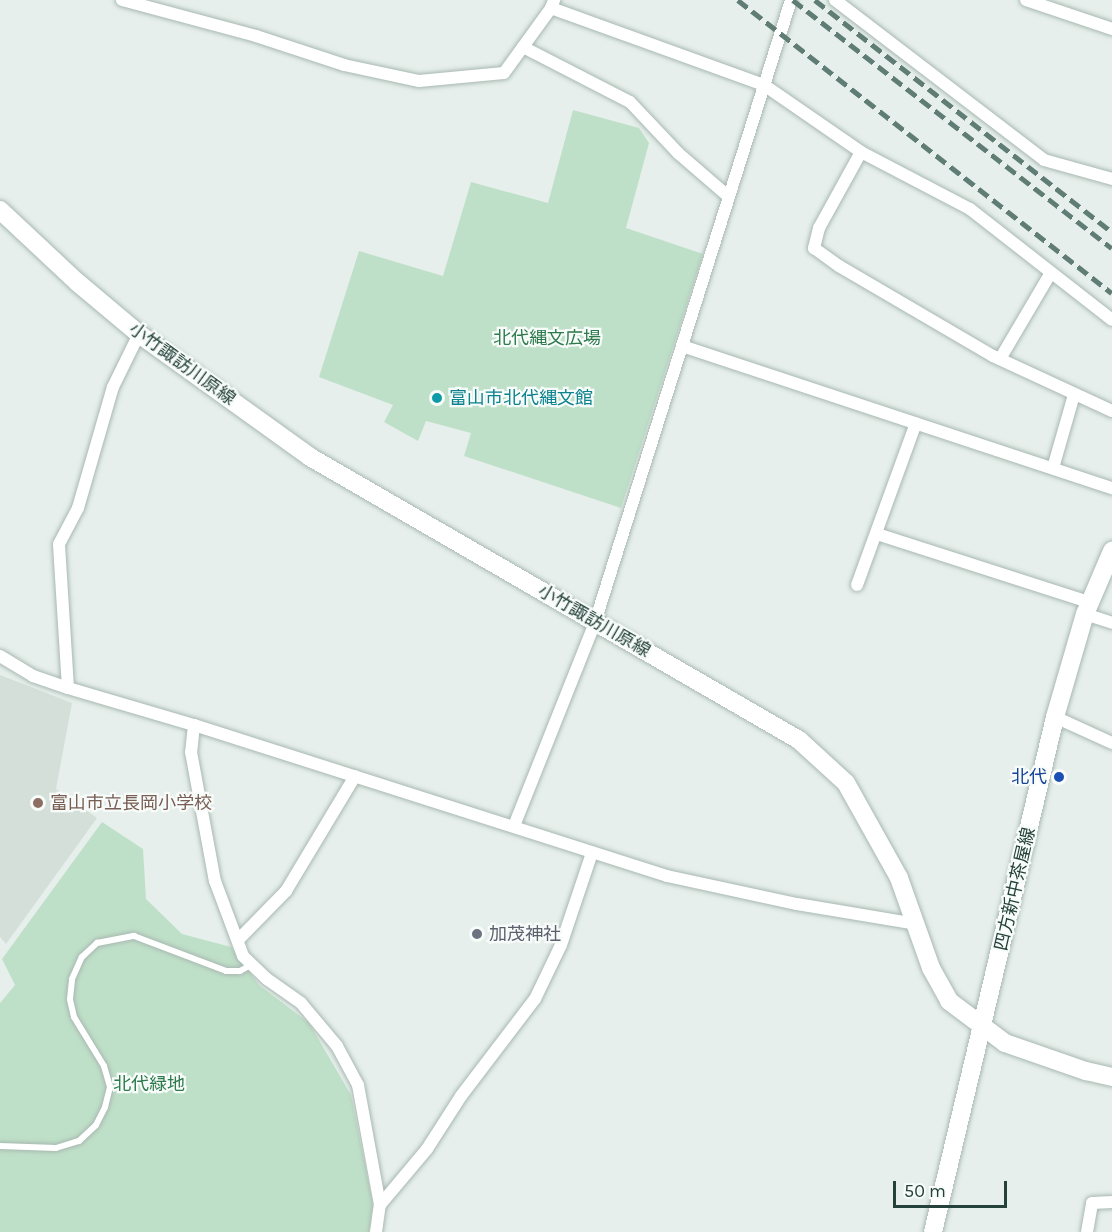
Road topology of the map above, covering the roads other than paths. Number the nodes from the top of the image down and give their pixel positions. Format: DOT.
graph roads {
  1 [pos="122,0"];
  2 [pos="791,0"];
  3 [pos="835,0"];
  4 [pos="1026,0"];
  5 [pos="552,4"];
  6 [pos="1112,29"];
  7 [pos="523,47"];
  8 [pos="764,85"];
  9 [pos="861,152"];
  10 [pos="1112,179"];
  11 [pos="729,197"];
  12 [pos="0,210"];
  13 [pos="1050,274"];
  14 [pos="1112,320"];
  15 [pos="138,334"];
  16 [pos="682,346"];
  17 [pos="1000,359"];
  18 [pos="1074,395"];
  19 [pos="1112,411"];
  20 [pos="916,423"];
  21 [pos="1053,468"];
  22 [pos="1112,488"];
  23 [pos="877,534"];
  24 [pos="1112,551"];
  25 [pos="857,585"];
  26 [pos="1087,608"];
  27 [pos="595,622"];
  28 [pos="1112,623"];
  29 [pos="0,656"];
  30 [pos="68,688"];
  31 [pos="1055,717"];
  32 [pos="194,725"];
  33 [pos="1112,743"];
  34 [pos="355,776"];
  35 [pos="514,826"];
  36 [pos="592,853"];
  37 [pos="917,924"];
  38 [pos="238,940"];
  39 [pos="252,964"];
  40 [pos="983,1026"];
  41 [pos="1112,1077"];
  42 [pos="0,1146"];
  43 [pos="1112,1202"];
  44 [pos="380,1205"];
  45 [pos="376,1232"];
  46 [pos="933,1232"];
  47 [pos="1087,1232"];
  1 -- 7 [label="street"];
  2 -- 8 [label="street"];
  3 -- 10 [label="street"];
  4 -- 6 [label="street"];
  5 -- 7 [label="street"];
  5 -- 8 [label="street"];
  7 -- 11 [label="street"];
  8 -- 9 [label="street"];
  8 -- 11 [label="street"];
  9 -- 13 [label="street"];
  9 -- 17 [label="street"];
  11 -- 16 [label="street"];
  12 -- 15 [label="main road, 小竹諏訪川原線"];
  13 -- 14 [label="street"];
  13 -- 17 [label="street"];
  15 -- 27 [label="main road, 小竹諏訪川原線"];
  15 -- 30 [label="street"];
  16 -- 20 [label="street"];
  16 -- 27 [label="street"];
  17 -- 18 [label="street"];
  18 -- 19 [label="street"];
  18 -- 21 [label="street"];
  20 -- 21 [label="street"];
  20 -- 23 [label="street"];
  21 -- 22 [label="street"];
  23 -- 25 [label="street"];
  23 -- 26 [label="street"];
  24 -- 26 [label="main road, 四方新中茶屋線"];
  26 -- 28 [label="street"];
  26 -- 31 [label="main road, 四方新中茶屋線"];
  27 -- 35 [label="street"];
  27 -- 37 [label="main road, 小竹諏訪川原線"];
  29 -- 30 [label="street"];
  30 -- 32 [label="street"];
  31 -- 33 [label="street"];
  31 -- 40 [label="main road, 四方新中茶屋線"];
  32 -- 34 [label="street"];
  32 -- 38 [label="street"];
  34 -- 35 [label="street"];
  34 -- 38 [label="street"];
  35 -- 36 [label="street"];
  36 -- 37 [label="street"];
  36 -- 44 [label="street"];
  37 -- 40 [label="main road, 小竹諏訪川原線"];
  38 -- 39 [label="street"];
  39 -- 42 [label="lane"];
  39 -- 44 [label="street"];
  40 -- 41 [label="main road, 小竹諏訪川原線"];
  40 -- 46 [label="main road, 四方新中茶屋線"];
  43 -- 47 [label="street"];
  44 -- 45 [label="street"];
}
